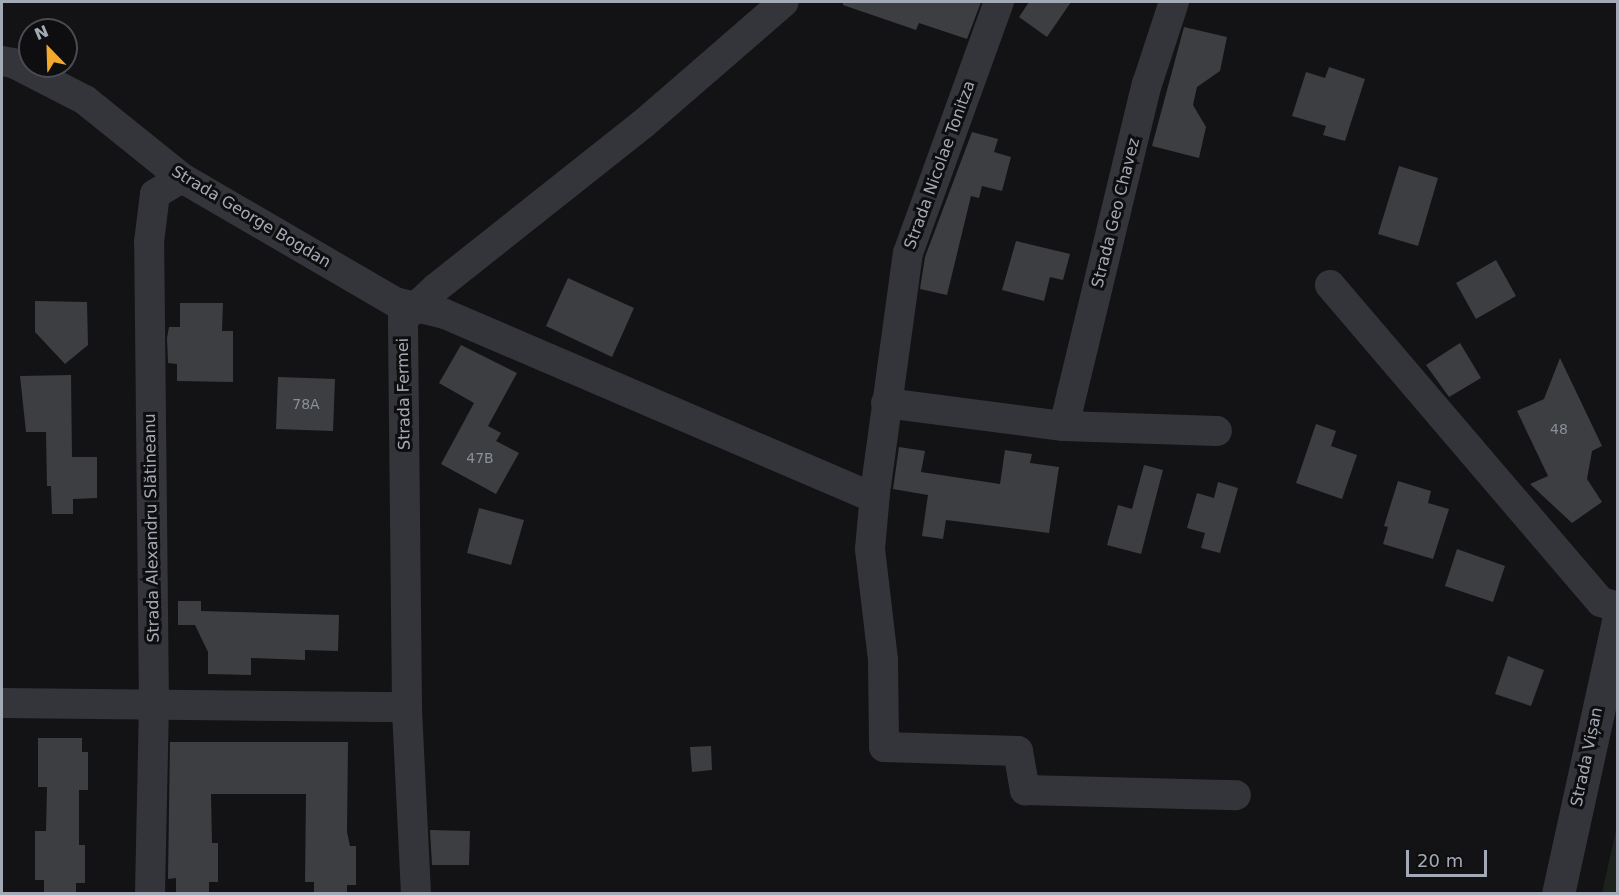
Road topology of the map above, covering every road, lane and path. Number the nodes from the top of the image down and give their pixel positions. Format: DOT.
graph roads {
  1 [pos="784,2"];
  2 [pos="999,2"];
  3 [pos="1174,2"];
  4 [pos="2,61"];
  5 [pos="182,178"];
  6 [pos="1330,285"];
  7 [pos="415,306"];
  8 [pos="886,403"];
  9 [pos="1064,426"];
  10 [pos="1217,431"];
  11 [pos="875,493"];
  12 [pos="1617,607"];
  13 [pos="1617,621"];
  14 [pos="2,703"];
  15 [pos="154,706"];
  16 [pos="407,707"];
  17 [pos="1236,795"];
  18 [pos="150,894"];
  19 [pos="416,894"];
  20 [pos="1558,894"];
  1 -- 7 [label="street, Strada Fermei"];
  2 -- 8 [label="street, Strada Nicolae Tonitza"];
  3 -- 9 [label="street, Strada Geo Chavez"];
  4 -- 5 [label="street, Strada George Bogdan"];
  5 -- 7 [label="street, Strada George Bogdan"];
  5 -- 15 [label="street, Strada Alexandru Slătineanu"];
  6 -- 12 [label="street"];
  7 -- 11 [label="street, Strada George Bogdan"];
  7 -- 16 [label="street, Strada Fermei"];
  8 -- 9 [label="street"];
  8 -- 11 [label="street, Strada Nicolae Tonitza"];
  9 -- 10 [label="street"];
  11 -- 17 [label="street, Strada Nicolae Tonitza"];
  13 -- 20 [label="street, Strada Vișan"];
  14 -- 15 [label="street"];
  15 -- 16 [label="street"];
  15 -- 18 [label="street, Strada Alexandru Slătineanu"];
  16 -- 19 [label="street, Strada Fermei"];
}
